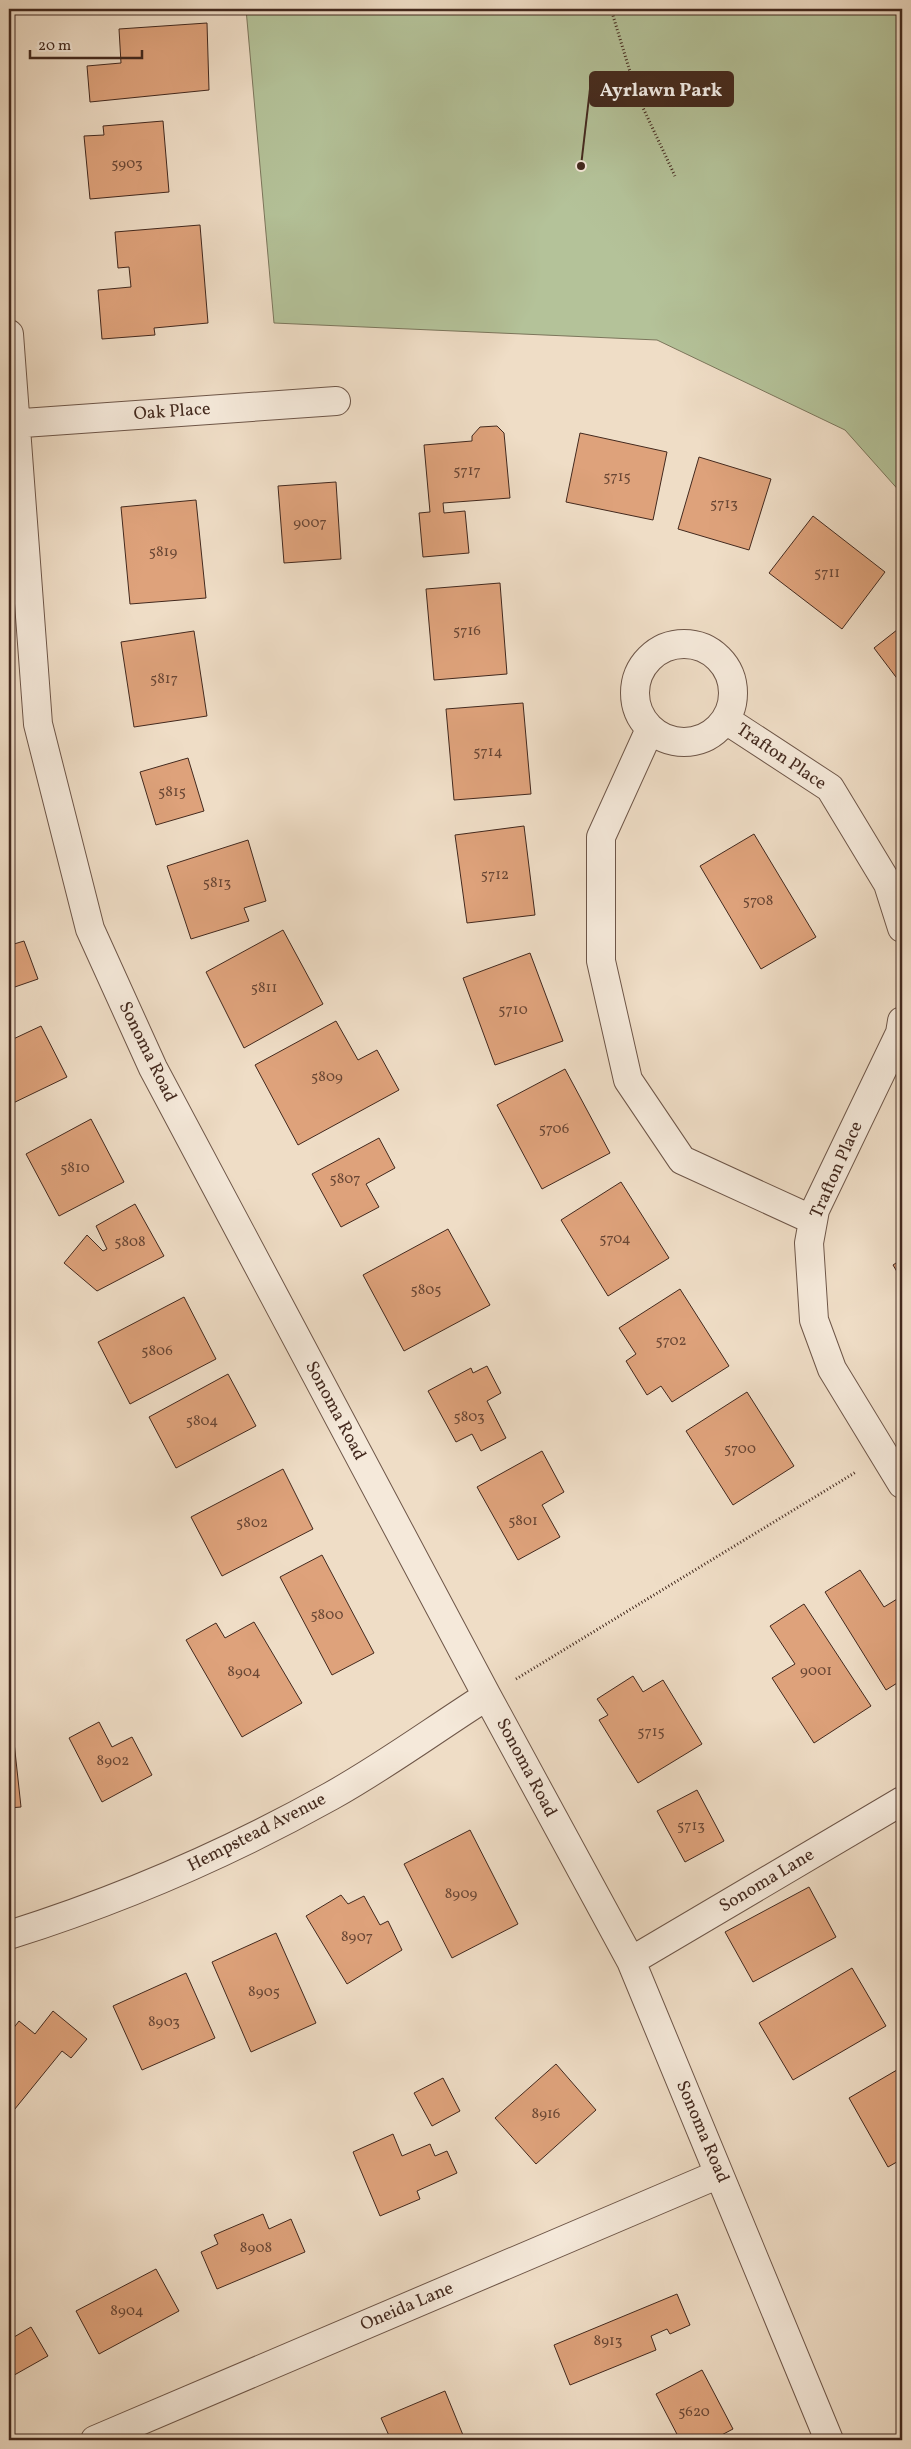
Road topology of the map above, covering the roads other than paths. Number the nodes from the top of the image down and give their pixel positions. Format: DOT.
graph roads {
  1 [pos="9,334"];
  2 [pos="336,401"];
  3 [pos="12,423"];
  4 [pos="726,720"];
  5 [pos="650,729"];
  6 [pos="902,928"];
  7 [pos="902,1021"];
  8 [pos="813,1220"];
  9 [pos="893,1448"];
  10 [pos="902,1484"];
  11 [pos="487,1696"];
  12 [pos="902,1802"];
  13 [pos="9,1935"];
  14 [pos="631,1961"];
  15 [pos="719,2174"];
  16 [pos="95,2440"];
  17 [pos="829,2440"];
  1 -- 3 [label="street, Sonoma Road"];
  2 -- 3 [label="street, Oak Place"];
  3 -- 11 [label="street, Sonoma Road"];
  4 -- 5 [label="street, Trafton Place"];
  4 -- 5 [label="street, Trafton Place"];
  4 -- 6 [label="street, Trafton Place"];
  5 -- 8 [label="street"];
  7 -- 8 [label="street, Trafton Place"];
  8 -- 9 [label="street, Trafton Place"];
  9 -- 10 [label="street, Trafton Place"];
  11 -- 13 [label="street, Hempstead Avenue"];
  11 -- 14 [label="street, Sonoma Road"];
  12 -- 14 [label="street, Sonoma Lane"];
  14 -- 15 [label="street, Sonoma Road"];
  15 -- 16 [label="street, Oneida Lane"];
  15 -- 17 [label="street, Sonoma Road"];
}
